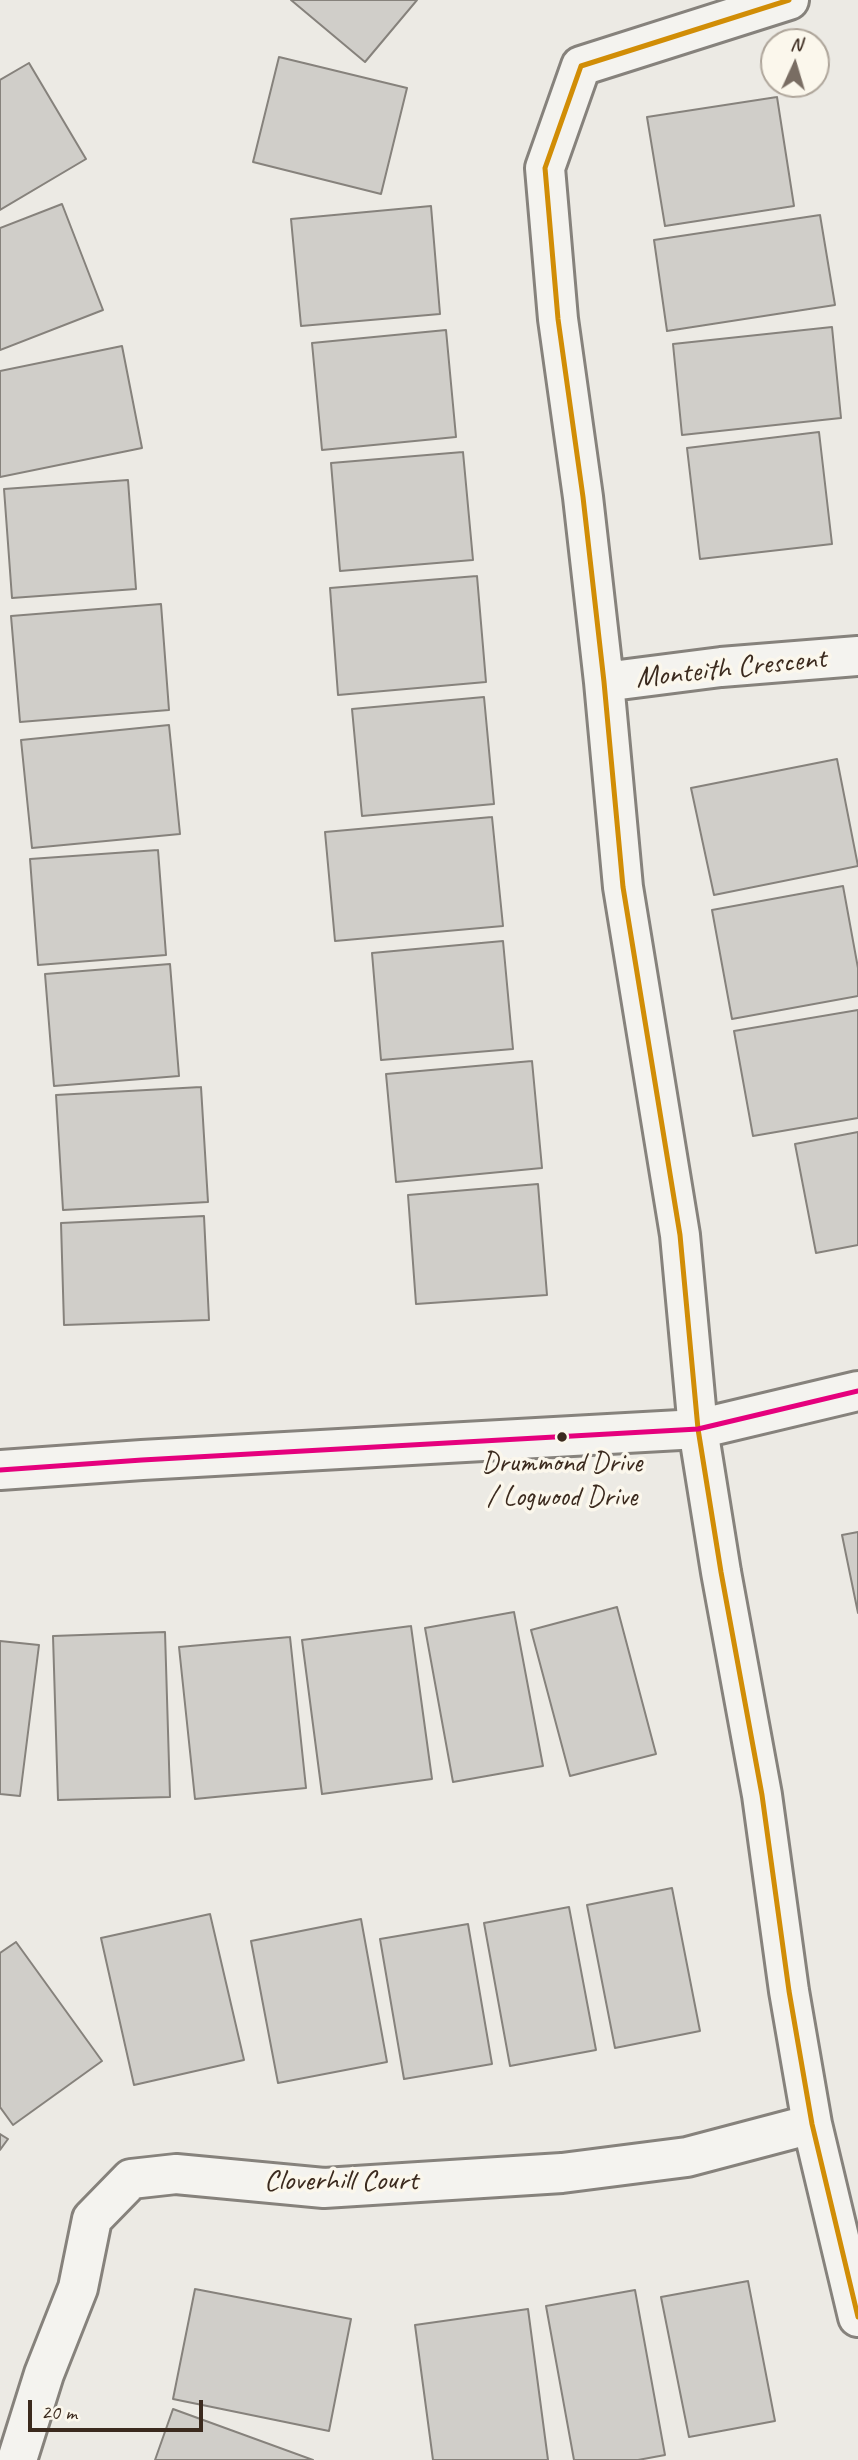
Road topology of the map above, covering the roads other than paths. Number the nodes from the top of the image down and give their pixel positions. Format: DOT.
graph roads {
  1 [pos="789,0"];
  2 [pos="858,656"];
  3 [pos="604,682"];
  4 [pos="858,1391"];
  5 [pos="698,1429"];
  6 [pos="0,1470"];
  7 [pos="812,2124"];
  8 [pos="858,2317"];
  9 [pos="17,2460"];
  1 -- 3 [label="street, Monteith Crescent"];
  2 -- 3 [label="street, Monteith Crescent"];
  3 -- 5 [label="street, Monteith Crescent"];
  4 -- 5 [label="street"];
  5 -- 6 [label="street"];
  5 -- 7 [label="street, Monteith Crescent"];
  7 -- 8 [label="street, Monteith Crescent"];
  7 -- 9 [label="street, Cloverhill Court"];
}
